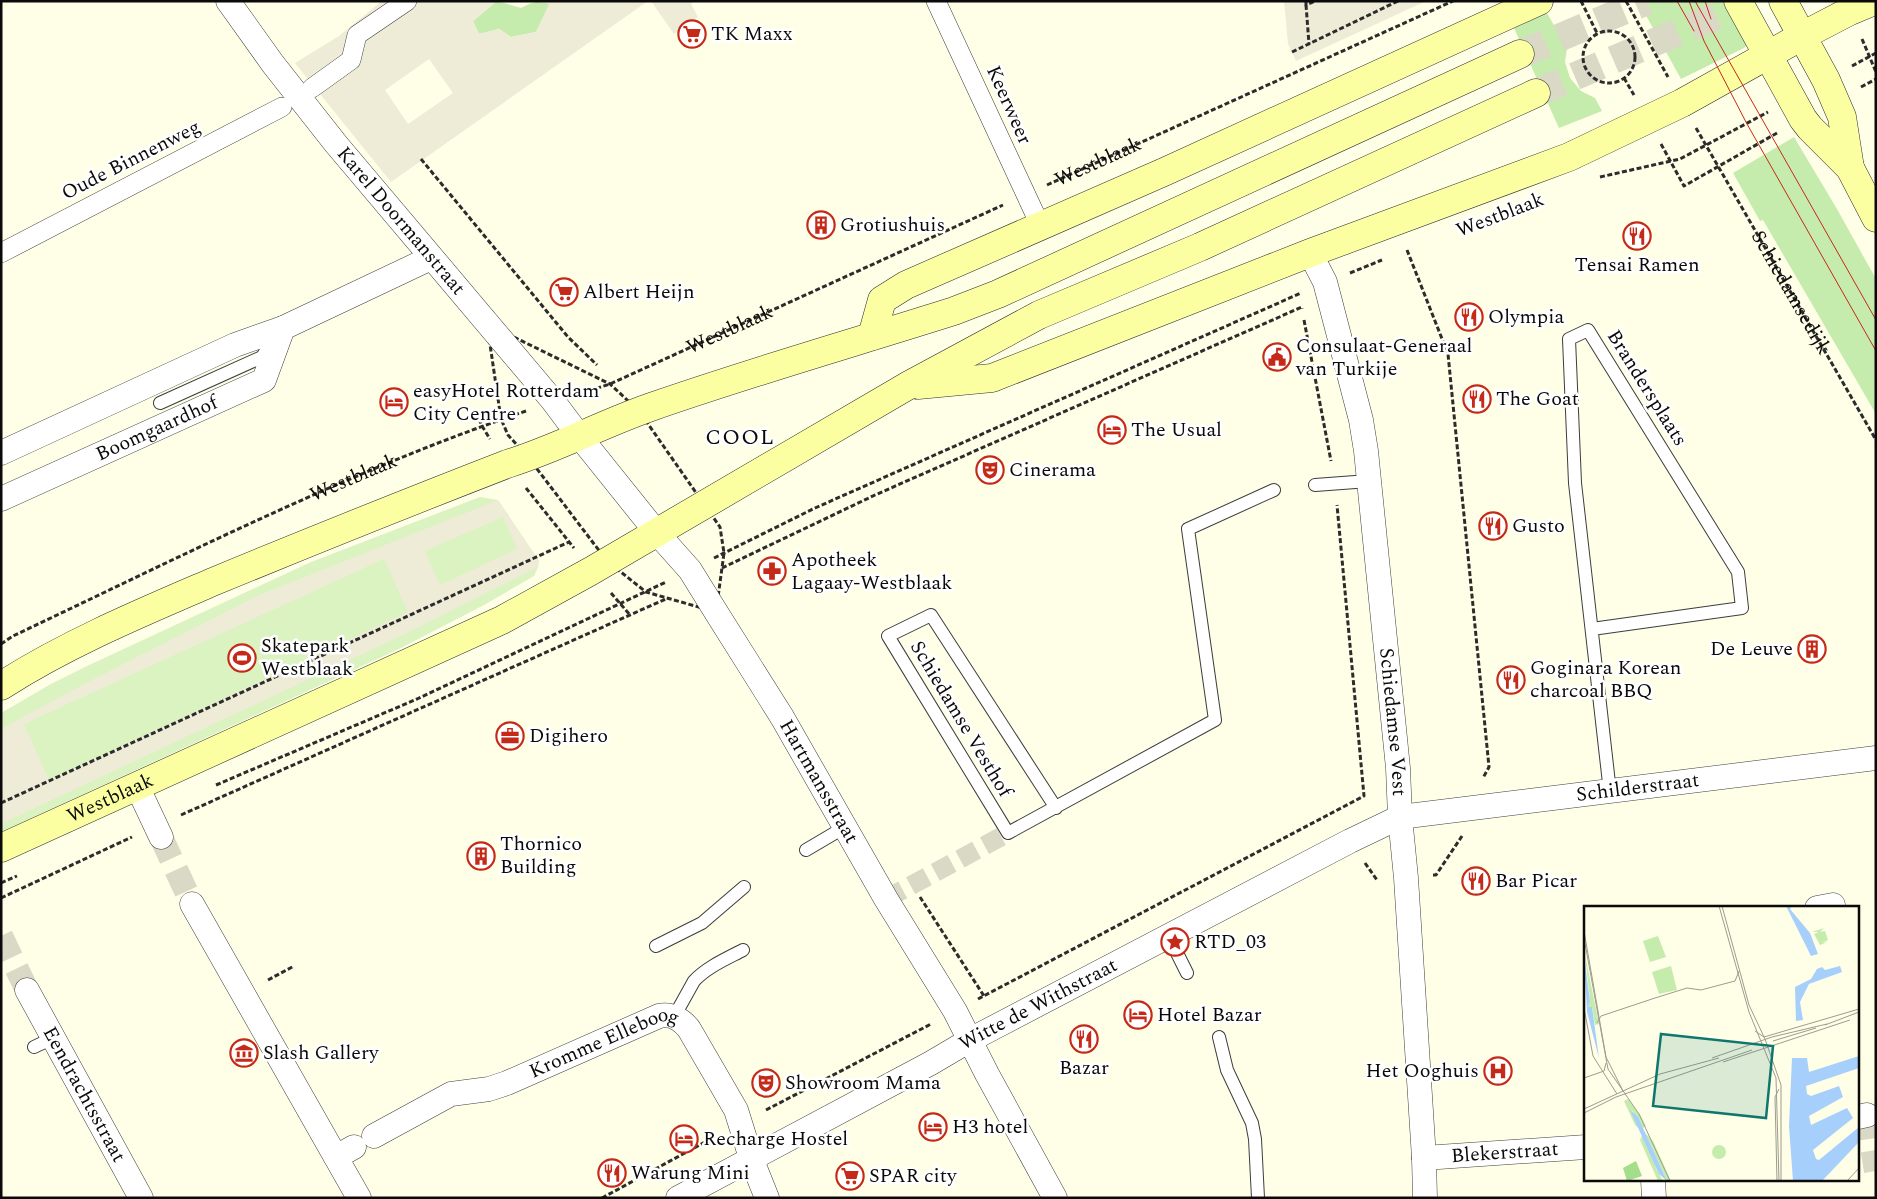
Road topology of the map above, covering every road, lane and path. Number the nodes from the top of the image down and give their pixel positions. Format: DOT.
graph roads {
  1 [pos="228,1"];
  2 [pos="407,1"];
  3 [pos="936,1"];
  4 [pos="1315,1"];
  5 [pos="1398,1"];
  6 [pos="1453,1"];
  7 [pos="1539,1"];
  8 [pos="1581,1"];
  9 [pos="1626,1"];
  10 [pos="1738,1"];
  11 [pos="1783,1"];
  12 [pos="1874,1"];
  13 [pos="1306,3"];
  14 [pos="1597,33"];
  15 [pos="1802,36"];
  16 [pos="1309,44"];
  17 [pos="1292,52"];
  18 [pos="1876,53"];
  19 [pos="1520,54"];
  20 [pos="1768,56"];
  21 [pos="1876,72"];
  22 [pos="1624,78"];
  23 [pos="1876,79"];
  24 [pos="312,88"];
  25 [pos="1536,93"];
  26 [pos="1835,101"];
  27 [pos="1682,104"];
  28 [pos="282,107"];
  29 [pos="1802,119"];
  30 [pos="1648,120"];
  31 [pos="1706,146"];
  32 [pos="421,160"];
  33 [pos="1671,161"];
  34 [pos="1718,166"];
  35 [pos="1850,168"];
  36 [pos="1596,179"];
  37 [pos="1025,195"];
  38 [pos="1876,218"];
  39 [pos="1041,227"];
  40 [pos="1416,247"];
  41 [pos="1407,250"];
  42 [pos="1,253"];
  43 [pos="1310,254"];
  44 [pos="1398,254"];
  45 [pos="431,258"];
  46 [pos="1389,258"];
  47 [pos="1325,282"];
  48 [pos="283,328"];
  49 [pos="872,336"];
  50 [pos="597,365"];
  51 [pos="610,384"];
  52 [pos="909,386"];
  53 [pos="554,401"];
  54 [pos="160,403"];
  55 [pos="639,411"];
  56 [pos="476,412"];
  57 [pos="501,419"];
  58 [pos="482,426"];
  59 [pos="580,437"];
  60 [pos="1876,440"];
  61 [pos="1,453"];
  62 [pos="518,460"];
  63 [pos="1369,481"];
  64 [pos="1335,484"];
  65 [pos="1315,485"];
  66 [pos="1274,490"];
  67 [pos="1,500"];
  68 [pos="704,506"];
  69 [pos="657,532"];
  70 [pos="570,542"];
  71 [pos="599,566"];
  72 [pos="722,568"];
  73 [pos="727,576"];
  74 [pos="699,584"];
  75 [pos="622,604"];
  76 [pos="630,615"];
  77 [pos="1592,629"];
  78 [pos="1,644"];
  79 [pos="1,686"];
  80 [pos="1876,758"];
  81 [pos="136,786"];
  82 [pos="212,787"];
  83 [pos="1610,792"];
  84 [pos="1,803"];
  85 [pos="1056,808"];
  86 [pos="1464,809"];
  87 [pos="1333,813"];
  88 [pos="1400,817"];
  89 [pos="845,827"];
  90 [pos="159,832"];
  91 [pos="1350,841"];
  92 [pos="1,848"];
  93 [pos="806,850"];
  94 [pos="19,875"];
  95 [pos="1406,878"];
  96 [pos="1,883"];
  97 [pos="744,886"];
  98 [pos="918,894"];
  99 [pos="1,898"];
  100 [pos="192,904"];
  101 [pos="1168,935"];
  102 [pos="656,946"];
  103 [pos="743,950"];
  104 [pos="294,966"];
  105 [pos="1187,973"];
  106 [pos="262,983"];
  107 [pos="27,990"];
  108 [pos="984,996"];
  109 [pos="956,1011"];
  110 [pos="674,1017"];
  111 [pos="1219,1037"];
  112 [pos="970,1040"];
  113 [pos="740,1123"];
  114 [pos="365,1137"];
  115 [pos="1584,1148"];
  116 [pos="752,1158"];
  117 [pos="1424,1158"];
  118 [pos="1653,1182"];
  119 [pos="141,1198"];
  120 [pos="358,1198"];
  121 [pos="602,1198"];
  122 [pos="678,1198"];
  123 [pos="767,1198"];
  124 [pos="1054,1198"];
  125 [pos="1258,1198"];
  126 [pos="1425,1198"];
  127 [pos="1654,1198"];
  1 -- 45 [label="street, Karel Doormanstraat"];
  2 -- 24 [label="street"];
  3 -- 37 [label="street, Keerweer"];
  4 -- 13 [label="path"];
  5 -- 16 [label="path"];
  6 -- 37 [label="path, Westblaak"];
  7 -- 39 [label="main road, Westblaak"];
  8 -- 14 [label="path"];
  9 -- 27 [label="path, Schiedamsedijk"];
  10 -- 20 [label="main road"];
  11 -- 15 [label="main road"];
  12 -- 15 [label="main road, Westblaak"];
  13 -- 16 [label="path"];
  14 -- 22 [label="path"];
  14 -- 22 [label="path"];
  15 -- 20 [label="main road, Westblaak"];
  15 -- 26 [label="main road"];
  16 -- 17 [label="path"];
  18 -- 21 [label="path"];
  19 -- 49 [label="main road, Westblaak"];
  20 -- 27 [label="main road, Westblaak"];
  20 -- 29 [label="main road"];
  22 -- 30 [label="path"];
  23 -- 26 [label="path"];
  25 -- 52 [label="main road, Westblaak"];
  26 -- 35 [label="main road"];
  27 -- 30 [label="main road, Westblaak"];
  27 -- 31 [label="path, Schiedamsedijk"];
  28 -- 42 [label="street, Oude Binnenweg"];
  29 -- 34 [label="path"];
  29 -- 35 [label="main road"];
  30 -- 33 [label="path"];
  30 -- 43 [label="main road, Westblaak"];
  31 -- 33 [label="path"];
  31 -- 34 [label="path, Schiedamsedijk"];
  32 -- 50 [label="path"];
  33 -- 34 [label="path"];
  33 -- 36 [label="path"];
  34 -- 60 [label="path, Schiedamsedijk"];
  35 -- 38 [label="main road"];
  37 -- 39 [label="street, Keerweer"];
  37 -- 51 [label="path, Westblaak"];
  39 -- 49 [label="main road, Westblaak"];
  40 -- 41 [label="path"];
  41 -- 44 [label="path"];
  41 -- 86 [label="path"];
  43 -- 47 [label="street, Schiedamse Vest"];
  43 -- 52 [label="main road, Westblaak"];
  45 -- 48 [label="street"];
  45 -- 53 [label="street, Karel Doormanstraat"];
  46 -- 47 [label="path"];
  47 -- 63 [label="street, Schiedamse Vest"];
  47 -- 68 [label="path"];
  48 -- 54 [label="lane"];
  48 -- 61 [label="street"];
  48 -- 67 [label="street, Boomgaardhof"];
  49 -- 55 [label="main road, Westblaak"];
  51 -- 53 [label="path, Westblaak"];
  51 -- 55 [label="path"];
  52 -- 68 [label="main road, Westblaak"];
  53 -- 57 [label="path, Westblaak"];
  53 -- 59 [label="street, Karel Doormanstraat"];
  55 -- 59 [label="main road, Westblaak"];
  55 -- 68 [label="path"];
  56 -- 58 [label="path"];
  57 -- 58 [label="path, Westblaak"];
  57 -- 62 [label="path"];
  58 -- 62 [label="path"];
  58 -- 78 [label="path, Westblaak"];
  59 -- 62 [label="main road, Westblaak"];
  59 -- 69 [label="street, Karel Doormanstraat"];
  62 -- 70 [label="path"];
  62 -- 71 [label="path"];
  62 -- 79 [label="main road, Westblaak"];
  63 -- 64 [label="lane"];
  63 -- 88 [label="street, Schiedamse Vest"];
  64 -- 65 [label="lane"];
  64 -- 72 [label="path"];
  64 -- 87 [label="path"];
  66 -- 85 [label="lane, Schiedamse Vesthof"];
  68 -- 69 [label="main road, Westblaak"];
  69 -- 71 [label="main road, Westblaak"];
  69 -- 74 [label="street, Hartmansstraat"];
  70 -- 71 [label="path"];
  70 -- 84 [label="path"];
  71 -- 75 [label="path"];
  71 -- 75 [label="path"];
  71 -- 81 [label="main road, Westblaak"];
  72 -- 73 [label="path"];
  72 -- 74 [label="path"];
  74 -- 76 [label="path"];
  74 -- 89 [label="street, Hartmansstraat"];
  75 -- 76 [label="path"];
  75 -- 82 [label="path"];
  76 -- 90 [label="path"];
  77 -- 77 [label="lane, Brandersplaats"];
  77 -- 83 [label="lane, Brandersplaats"];
  80 -- 83 [label="street, Schilderstraat"];
  81 -- 90 [label="street"];
  81 -- 92 [label="main road, Westblaak"];
  83 -- 86 [label="street, Schilderstraat"];
  85 -- 85 [label="lane, Schiedamse Vesthof"];
  86 -- 88 [label="street, Schilderstraat"];
  86 -- 95 [label="path"];
  87 -- 91 [label="path"];
  87 -- 108 [label="path"];
  88 -- 91 [label="street, Witte de Withstraat"];
  88 -- 95 [label="street, Schiedamse Vest"];
  89 -- 93 [label="lane"];
  89 -- 109 [label="street, Hartmansstraat"];
  90 -- 99 [label="path"];
  91 -- 95 [label="path"];
  91 -- 101 [label="street, Witte de Withstraat"];
  94 -- 96 [label="path"];
  95 -- 117 [label="street, Schiedamse Vest"];
  97 -- 102 [label="lane"];
  98 -- 108 [label="path"];
  100 -- 114 [label="street"];
  101 -- 105 [label="lane"];
  101 -- 112 [label="street, Witte de Withstraat"];
  103 -- 110 [label="lane"];
  104 -- 106 [label="path"];
  107 -- 119 [label="street, Eendrachtsstraat"];
  108 -- 109 [label="path"];
  109 -- 112 [label="street, Hartmansstraat"];
  109 -- 113 [label="path"];
  110 -- 113 [label="street, Kromme Elleboog"];
  110 -- 114 [label="street, Kromme Elleboog"];
  111 -- 125 [label="lane"];
  112 -- 116 [label="street, Witte de Withstraat"];
  112 -- 124 [label="street, Hartmansstraat"];
  113 -- 116 [label="street, Kromme Elleboog"];
  113 -- 121 [label="path"];
  114 -- 120 [label="street"];
  115 -- 117 [label="street, Blekerstraat"];
  116 -- 122 [label="street, Witte de Withstraat"];
  116 -- 123 [label="street, Kromme Elleboog"];
  117 -- 126 [label="street, Schiedamse Vest"];
  118 -- 127 [label="street"];
}
